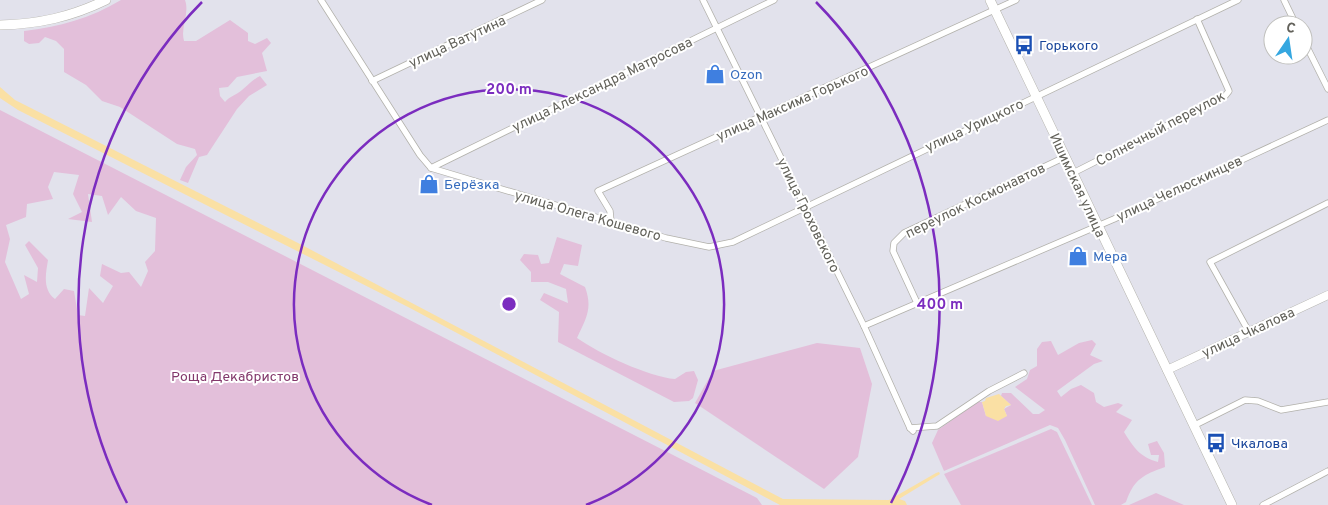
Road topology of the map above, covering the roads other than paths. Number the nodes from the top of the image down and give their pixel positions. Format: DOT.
graph roads {
  1 [pos="106,0"];
  2 [pos="322,0"];
  3 [pos="542,0"];
  4 [pos="703,0"];
  5 [pos="774,0"];
  6 [pos="990,0"];
  7 [pos="1016,0"];
  8 [pos="1238,0"];
  9 [pos="1284,0"];
  10 [pos="995,10"];
  11 [pos="1291,15"];
  12 [pos="1197,18"];
  13 [pos="0,25"];
  14 [pos="716,28"];
  15 [pos="1313,59"];
  16 [pos="372,81"];
  17 [pos="1328,89"];
  18 [pos="1036,95"];
  19 [pos="760,117"];
  20 [pos="1328,120"];
  21 [pos="1065,157"];
  22 [pos="431,168"];
  23 [pos="1074,173"];
  24 [pos="1328,203"];
  25 [pos="805,205"];
  26 [pos="611,222"];
  27 [pos="1098,225"];
  28 [pos="709,247"];
  29 [pos="1328,295"];
  30 [pos="918,305"];
  31 [pos="864,326"];
  32 [pos="1249,332"];
  33 [pos="1167,370"];
  34 [pos="1024,373"];
  35 [pos="1328,402"];
  36 [pos="1195,425"];
  37 [pos="1328,471"];
  38 [pos="1232,505"];
  39 [pos="1264,505"];
  1 -- 13 [label="main road"];
  2 -- 16 [label="street"];
  3 -- 16 [label="street, улица Ватутина"];
  4 -- 14 [label="street, улица Гроховского"];
  5 -- 14 [label="street, улица Александра Матросова"];
  6 -- 10 [label="main road, Ишимская улица"];
  7 -- 10 [label="street, улица Максима Горького"];
  8 -- 12 [label="street, улица Урицкого"];
  9 -- 11 [label="street"];
  10 -- 18 [label="main road, Ишимская улица"];
  10 -- 19 [label="street, улица Максима Горького"];
  12 -- 18 [label="street, улица Урицкого"];
  12 -- 23 [label="street, Солнечный переулок"];
  14 -- 19 [label="street, улица Гроховского"];
  14 -- 22 [label="street, улица Александра Матросова"];
  15 -- 17 [label="street"];
  16 -- 22 [label="street"];
  18 -- 21 [label="main road, Ишимская улица"];
  18 -- 25 [label="street, улица Урицкого"];
  19 -- 25 [label="street, улица Гроховского"];
  19 -- 26 [label="street, улица Максима Горького"];
  20 -- 27 [label="street, улица Челюскинцев"];
  21 -- 23 [label="main road, Ишимская улица"];
  21 -- 30 [label="street, переулок Космонавтов"];
  22 -- 26 [label="street, улица Олега Кошевого"];
  23 -- 27 [label="main road, Ишимская улица"];
  24 -- 32 [label="street"];
  25 -- 28 [label="street, улица Урицкого"];
  25 -- 31 [label="street, улица Гроховского"];
  26 -- 28 [label="street, улица Олега Кошевого"];
  27 -- 30 [label="street, улица Челюскинцев"];
  27 -- 33 [label="main road, Ишимская улица"];
  29 -- 32 [label="street, улица Чкалова"];
  30 -- 31 [label="street, улица Челюскинцев"];
  31 -- 34 [label="street, улица Гроховского"];
  32 -- 33 [label="street, улица Чкалова"];
  33 -- 36 [label="main road, Ишимская улица"];
  35 -- 36 [label="street"];
  36 -- 38 [label="main road, Ишимская улица"];
  37 -- 39 [label="street"];
}
